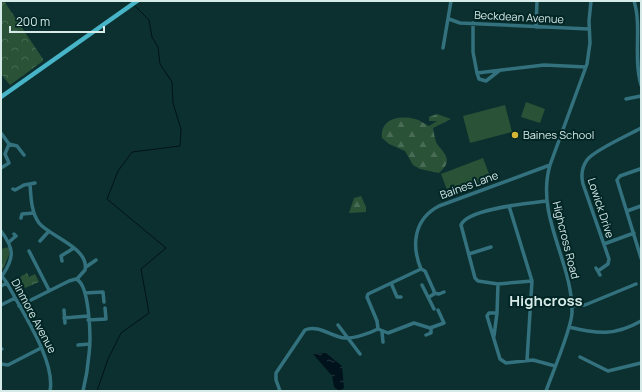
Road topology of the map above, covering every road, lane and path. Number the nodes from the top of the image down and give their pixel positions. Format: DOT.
graph roads {
  1 [pos="451,1"];
  2 [pos="537,1"];
  3 [pos="591,1"];
  4 [pos="634,1"];
  5 [pos="135,2"];
  6 [pos="448,19"];
  7 [pos="473,24"];
  8 [pos="536,27"];
  9 [pos="589,29"];
  10 [pos="443,48"];
  11 [pos="586,67"];
  12 [pos="500,70"];
  13 [pos="477,73"];
  14 [pos="641,85"];
  15 [pos="641,96"];
  16 [pos="1,97"];
  17 [pos="629,100"];
  18 [pos="641,128"];
  19 [pos="1,133"];
  20 [pos="9,144"];
  21 [pos="24,155"];
  22 [pos="550,165"];
  23 [pos="1,168"];
  24 [pos="638,174"];
  25 [pos="35,183"];
  26 [pos="30,184"];
  27 [pos="16,196"];
  28 [pos="546,201"];
  29 [pos="509,206"];
  30 [pos="641,206"];
  31 [pos="627,211"];
  32 [pos="34,213"];
  33 [pos="21,214"];
  34 [pos="1,231"];
  35 [pos="49,231"];
  36 [pos="634,233"];
  37 [pos="14,234"];
  38 [pos="41,238"];
  39 [pos="8,242"];
  40 [pos="604,244"];
  41 [pos="491,247"];
  42 [pos="74,248"];
  43 [pos="29,251"];
  44 [pos="469,254"];
  45 [pos="641,258"];
  46 [pos="96,260"];
  47 [pos="62,261"];
  48 [pos="86,267"];
  49 [pos="421,269"];
  50 [pos="598,271"];
  51 [pos="1,275"];
  52 [pos="77,279"];
  53 [pos="532,281"];
  54 [pos="7,283"];
  55 [pos="391,283"];
  56 [pos="498,284"];
  57 [pos="636,284"];
  58 [pos="422,285"];
  59 [pos="1,286"];
  60 [pos="49,290"];
  61 [pos="444,292"];
  62 [pos="85,293"];
  63 [pos="434,293"];
  64 [pos="429,297"];
  65 [pos="15,298"];
  66 [pos="398,298"];
  67 [pos="104,302"];
  68 [pos="1,305"];
  69 [pos="19,306"];
  70 [pos="571,306"];
  71 [pos="105,308"];
  72 [pos="434,309"];
  73 [pos="64,310"];
  74 [pos="438,310"];
  75 [pos="497,313"];
  76 [pos="64,318"];
  77 [pos="88,318"];
  78 [pos="641,321"];
  79 [pos="65,323"];
  80 [pos="338,325"];
  81 [pos="569,327"];
  82 [pos="431,328"];
  83 [pos="378,329"];
  84 [pos="382,332"];
  85 [pos="426,335"];
  86 [pos="348,338"];
  87 [pos="494,338"];
  88 [pos="383,342"];
  89 [pos="90,344"];
  90 [pos="78,345"];
  91 [pos="41,348"];
  92 [pos="360,354"];
  93 [pos="580,356"];
  94 [pos="527,360"];
  95 [pos="641,363"];
  96 [pos="1,364"];
  97 [pos="555,366"];
  98 [pos="50,391"];
  99 [pos="83,391"];
  100 [pos="280,391"];
  101 [pos="546,391"];
  1 -- 6 [label="street"];
  2 -- 8 [label="street"];
  3 -- 9 [label="street, Highcross Road"];
  4 -- 14 [label="street"];
  5 -- 16 [label="main road"];
  6 -- 7 [label="street, Beckdean Avenue"];
  6 -- 10 [label="street"];
  7 -- 8 [label="street, Beckdean Avenue"];
  7 -- 13 [label="street"];
  8 -- 9 [label="street, Beckdean Avenue"];
  9 -- 11 [label="street, Highcross Road"];
  11 -- 12 [label="street"];
  11 -- 22 [label="street, Highcross Road"];
  12 -- 13 [label="street"];
  12 -- 13 [label="street"];
  15 -- 17 [label="street"];
  18 -- 40 [label="street, Lowick Drive"];
  19 -- 20 [label="street"];
  20 -- 21 [label="street"];
  20 -- 23 [label="street"];
  22 -- 28 [label="street, Highcross Road"];
  22 -- 49 [label="street, Baines Lane"];
  24 -- 31 [label="street"];
  25 -- 26 [label="street"];
  26 -- 27 [label="street"];
  26 -- 32 [label="street"];
  28 -- 29 [label="street"];
  28 -- 70 [label="street, Highcross Road"];
  29 -- 44 [label="street"];
  29 -- 53 [label="street"];
  30 -- 31 [label="street"];
  31 -- 36 [label="street"];
  32 -- 33 [label="street"];
  32 -- 35 [label="street"];
  34 -- 39 [label="street"];
  35 -- 38 [label="street"];
  35 -- 42 [label="street"];
  36 -- 40 [label="street"];
  36 -- 45 [label="street"];
  37 -- 39 [label="street"];
  39 -- 51 [label="street"];
  40 -- 50 [label="street, Lowick Drive"];
  41 -- 44 [label="street"];
  42 -- 47 [label="street"];
  42 -- 48 [label="street"];
  43 -- 60 [label="street"];
  44 -- 56 [label="street"];
  46 -- 48 [label="street"];
  48 -- 52 [label="street"];
  49 -- 55 [label="street"];
  49 -- 63 [label="street"];
  51 -- 54 [label="street, Dinmore Avenue"];
  52 -- 60 [label="street"];
  52 -- 62 [label="street"];
  53 -- 56 [label="street"];
  53 -- 94 [label="street"];
  54 -- 59 [label="street"];
  54 -- 65 [label="street, Dinmore Avenue"];
  55 -- 66 [label="street"];
  55 -- 83 [label="street"];
  56 -- 75 [label="street"];
  57 -- 70 [label="street"];
  58 -- 64 [label="street"];
  60 -- 69 [label="street"];
  61 -- 63 [label="street"];
  62 -- 67 [label="street"];
  62 -- 77 [label="street"];
  63 -- 64 [label="street"];
  64 -- 72 [label="street"];
  65 -- 68 [label="street"];
  65 -- 69 [label="street, Dinmore Avenue"];
  69 -- 91 [label="street, Dinmore Avenue"];
  70 -- 81 [label="street, Highcross Road"];
  71 -- 77 [label="street"];
  73 -- 76 [label="street"];
  74 -- 82 [label="street"];
  75 -- 87 [label="street"];
  75 -- 87 [label="street"];
  76 -- 77 [label="street"];
  76 -- 79 [label="street"];
  77 -- 89 [label="street"];
  78 -- 81 [label="street"];
  80 -- 86 [label="street"];
  81 -- 97 [label="street, Highcross Road"];
  82 -- 84 [label="street"];
  82 -- 85 [label="street"];
  83 -- 84 [label="street"];
  83 -- 86 [label="street"];
  84 -- 88 [label="street"];
  86 -- 92 [label="street"];
  86 -- 100 [label="street"];
  87 -- 94 [label="street"];
  89 -- 90 [label="street"];
  89 -- 99 [label="street"];
  91 -- 96 [label="street"];
  91 -- 98 [label="street, Dinmore Avenue"];
  93 -- 95 [label="street"];
  94 -- 97 [label="street"];
  97 -- 101 [label="street, Highcross Road"];
}
